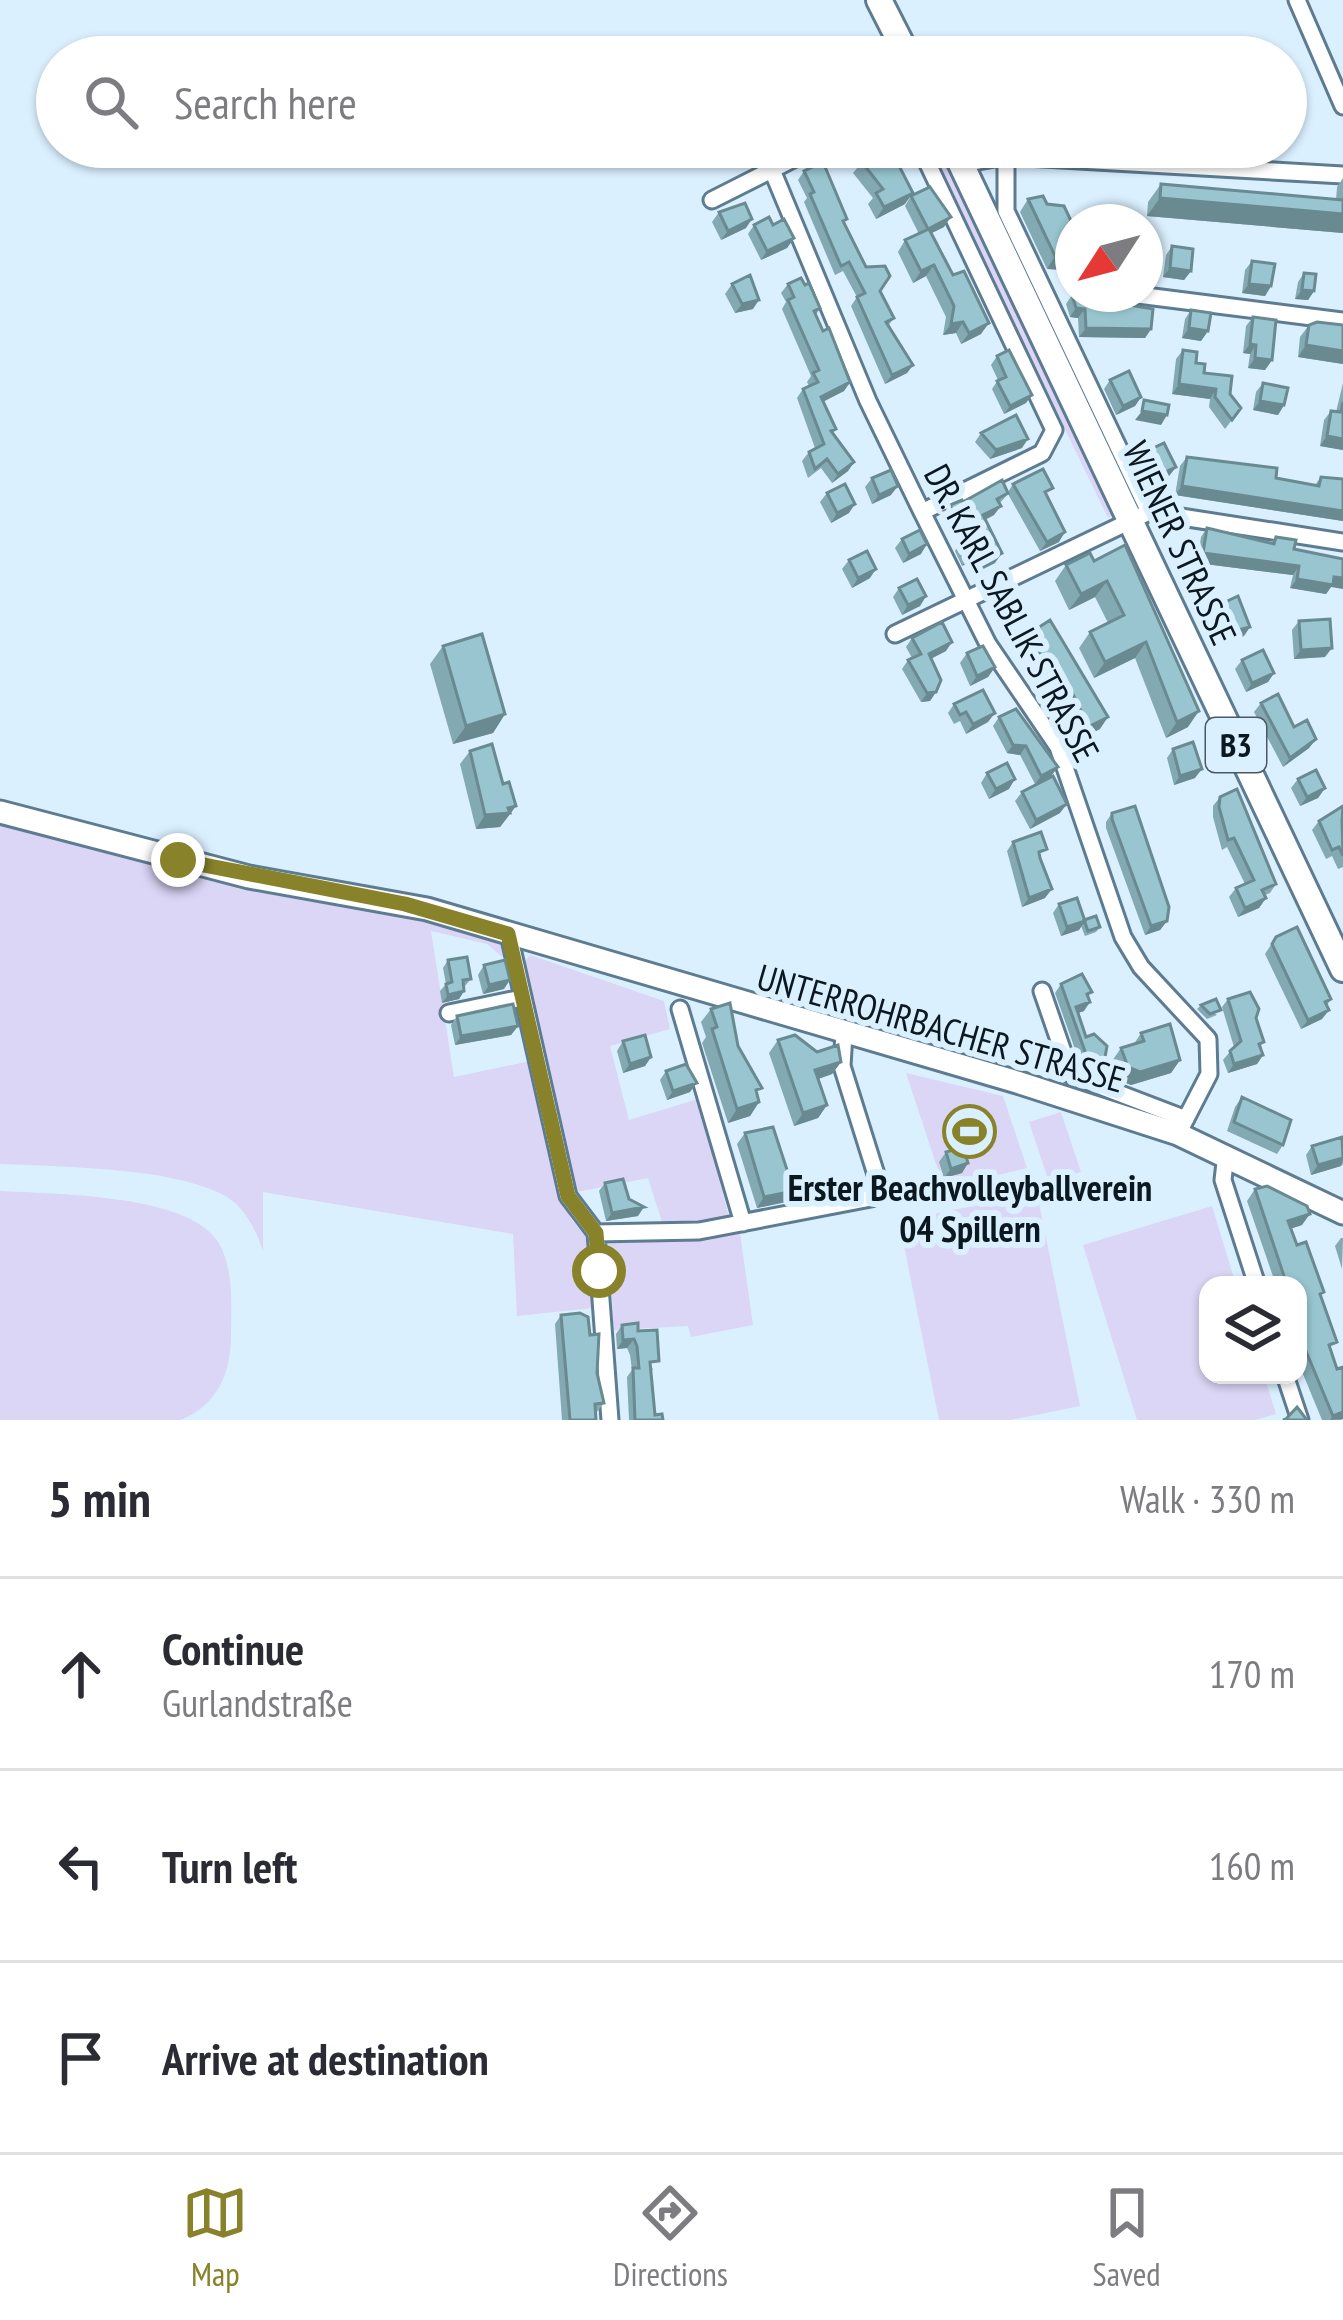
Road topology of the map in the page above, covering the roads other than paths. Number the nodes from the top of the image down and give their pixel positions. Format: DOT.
graph roads {
  1 [pos="879,0"];
  2 [pos="1298,0"];
  3 [pos="897,36"];
  4 [pos="1343,106"];
  5 [pos="776,168"];
  6 [pos="930,168"];
  7 [pos="964,168"];
  8 [pos="1006,168"];
  9 [pos="1219,168"];
  10 [pos="772,170"];
  11 [pos="1343,175"];
  12 [pos="712,200"];
  13 [pos="1163,298"];
  14 [pos="1343,321"];
  15 [pos="922,512"];
  16 [pos="1139,517"];
  17 [pos="1343,542"];
  18 [pos="966,600"];
  19 [pos="895,634"];
  20 [pos="0,812"];
  21 [pos="508,934"];
  22 [pos="1343,969"];
  23 [pos="1042,991"];
  24 [pos="522,998"];
  25 [pos="680,1009"];
  26 [pos="449,1013"];
  27 [pos="844,1033"];
  28 [pos="1182,1126"];
  29 [pos="1226,1154"];
  30 [pos="1343,1213"];
  31 [pos="743,1223"];
  32 [pos="596,1233"];
  33 [pos="1253,1276"];
  34 [pos="1289,1384"];
  35 [pos="610,1420"];
  36 [pos="1300,1420"];
  1 -- 3 [label="main road"];
  2 -- 4 [label="street"];
  5 -- 10 [label="street"];
  6 -- 15 [label="street"];
  7 -- 16 [label="main road, WIENER STRASSE / B3"];
  8 -- 16 [label="street, WIENER STRASSE"];
  9 -- 11 [label="street"];
  10 -- 12 [label="street"];
  10 -- 15 [label="street, DR. KARL SABLIK-STRASSE"];
  13 -- 14 [label="street"];
  15 -- 18 [label="street, DR. KARL SABLIK-STRASSE"];
  16 -- 17 [label="street"];
  16 -- 18 [label="street"];
  16 -- 22 [label="main road, WIENER STRASSE / B3"];
  18 -- 19 [label="street"];
  18 -- 28 [label="street, DR. KARL SABLIK-STRASSE"];
  20 -- 21 [label="main road, UNTERROHRBACHER STRASSE"];
  21 -- 24 [label="street"];
  21 -- 27 [label="main road, UNTERROHRBACHER STRASSE"];
  23 -- 28 [label="street"];
  24 -- 26 [label="street"];
  24 -- 32 [label="street"];
  25 -- 31 [label="street"];
  27 -- 28 [label="main road, UNTERROHRBACHER STRASSE"];
  27 -- 31 [label="street"];
  28 -- 29 [label="main road, UNTERROHRBACHER STRASSE"];
  29 -- 30 [label="main road, UNTERROHRBACHER STRASSE"];
  29 -- 33 [label="street"];
  31 -- 32 [label="street"];
  32 -- 35 [label="street"];
  34 -- 36 [label="street"];
}
